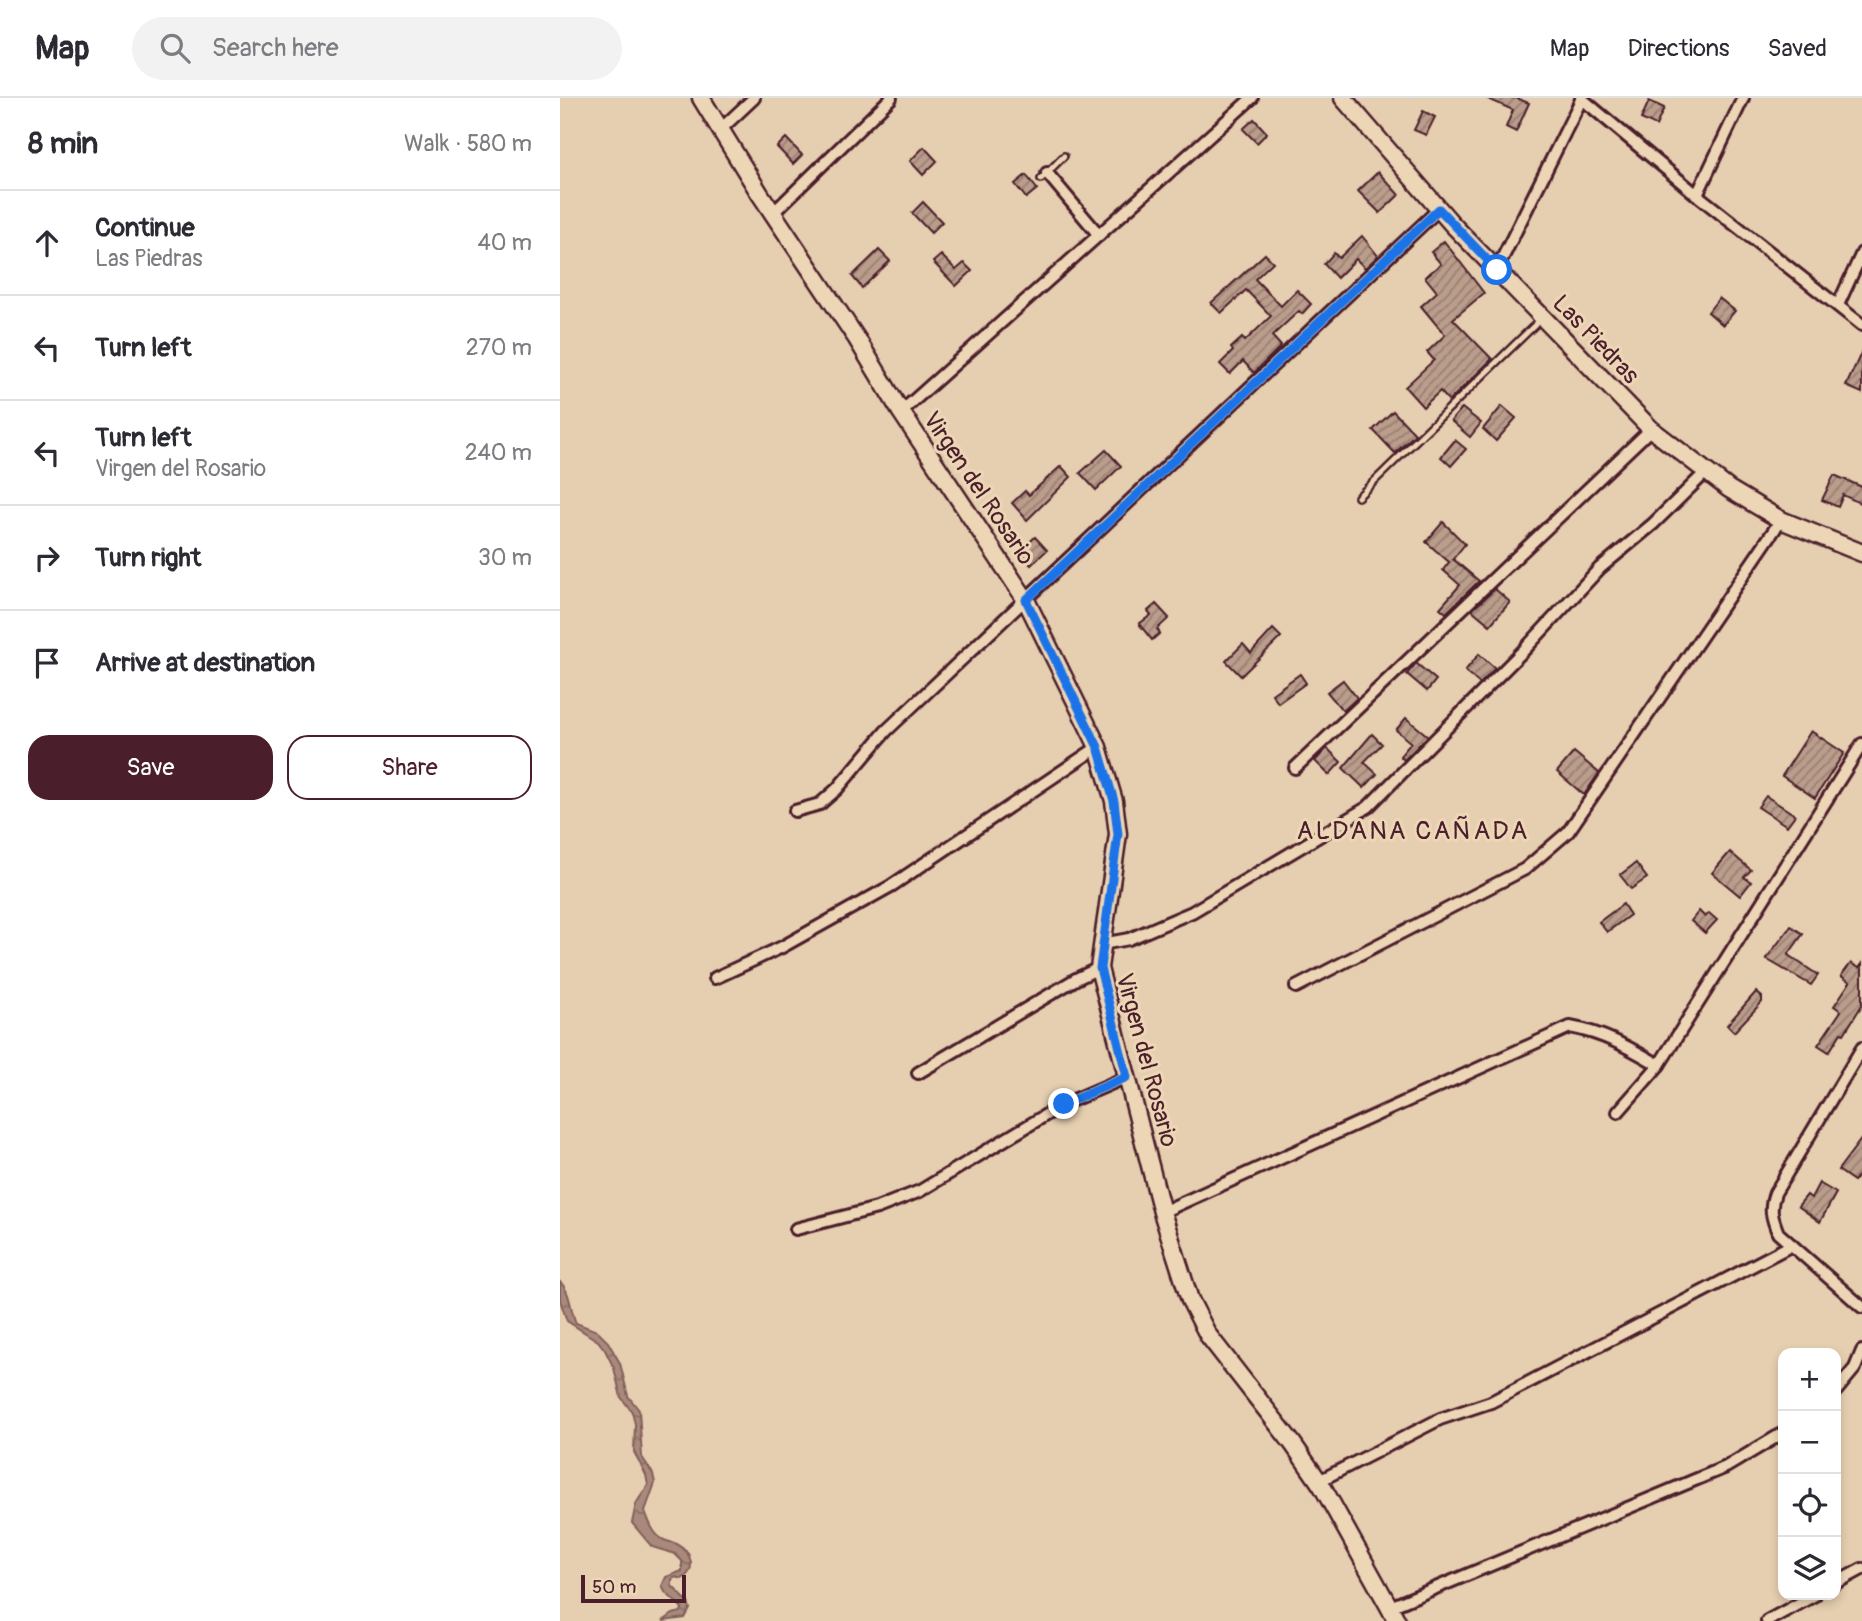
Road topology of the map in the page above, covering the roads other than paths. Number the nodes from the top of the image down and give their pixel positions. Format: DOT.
graph roads {
  1 [pos="701,98"];
  2 [pos="754,98"];
  3 [pos="891,98"];
  4 [pos="1252,98"];
  5 [pos="1343,98"];
  6 [pos="1581,98"];
  7 [pos="1743,98"];
  8 [pos="721,129"];
  9 [pos="1065,156"];
  10 [pos="1044,176"];
  11 [pos="1697,195"];
  12 [pos="1439,209"];
  13 [pos="773,213"];
  14 [pos="1099,235"];
  15 [pos="1862,253"];
  16 [pos="1497,270"];
  17 [pos="1838,305"];
  18 [pos="1543,318"];
  19 [pos="1862,325"];
  20 [pos="901,412"];
  21 [pos="1651,429"];
  22 [pos="1706,472"];
  23 [pos="1358,497"];
  24 [pos="1781,520"];
  25 [pos="1862,553"];
  26 [pos="1026,600"];
  27 [pos="1862,744"];
  28 [pos="1098,747"];
  29 [pos="1294,768"];
  30 [pos="796,811"];
  31 [pos="1102,944"];
  32 [pos="1100,968"];
  33 [pos="715,978"];
  34 [pos="1296,987"];
  35 [pos="1862,1048"];
  36 [pos="1659,1065"];
  37 [pos="918,1073"];
  38 [pos="1127,1077"];
  39 [pos="1618,1112"];
  40 [pos="1162,1212"];
  41 [pos="796,1229"];
  42 [pos="1792,1245"];
  43 [pos="1862,1307"];
  44 [pos="1862,1351"];
  45 [pos="1841,1385"];
  46 [pos="1778,1436"];
  47 [pos="1319,1481"];
  48 [pos="1862,1569"];
  49 [pos="1841,1580"];
  50 [pos="1806,1600"];
  51 [pos="1393,1614"];
  52 [pos="1767,1621"];
  1 -- 8 [label="street, Virgen del Rosario"];
  2 -- 8 [label="street"];
  3 -- 13 [label="street"];
  4 -- 14 [label="street"];
  5 -- 12 [label="street, Las Piedras"];
  6 -- 11 [label="street"];
  6 -- 16 [label="street"];
  7 -- 11 [label="street"];
  8 -- 13 [label="street, Virgen del Rosario"];
  9 -- 10 [label="lane"];
  10 -- 14 [label="street"];
  11 -- 17 [label="street"];
  12 -- 16 [label="street, Las Piedras"];
  12 -- 26 [label="street"];
  13 -- 20 [label="street, Virgen del Rosario"];
  14 -- 20 [label="street"];
  15 -- 17 [label="street"];
  16 -- 18 [label="street, Las Piedras"];
  17 -- 19 [label="street"];
  18 -- 21 [label="street, Las Piedras"];
  18 -- 23 [label="lane"];
  20 -- 26 [label="street, Virgen del Rosario"];
  21 -- 22 [label="street, Las Piedras"];
  21 -- 29 [label="street"];
  22 -- 24 [label="street, Las Piedras"];
  22 -- 31 [label="street"];
  24 -- 25 [label="street, Las Piedras"];
  24 -- 34 [label="street"];
  26 -- 28 [label="street, Virgen del Rosario"];
  26 -- 30 [label="street"];
  27 -- 36 [label="street"];
  28 -- 31 [label="street, Virgen del Rosario"];
  28 -- 33 [label="street"];
  31 -- 32 [label="street, Virgen del Rosario"];
  32 -- 37 [label="street"];
  32 -- 38 [label="street, Virgen del Rosario"];
  35 -- 42 [label="street"];
  36 -- 39 [label="street"];
  36 -- 40 [label="street"];
  38 -- 40 [label="street, Virgen del Rosario"];
  38 -- 41 [label="street"];
  40 -- 47 [label="street, Virgen del Rosario"];
  42 -- 43 [label="street"];
  42 -- 47 [label="street"];
  44 -- 45 [label="street"];
  46 -- 51 [label="street"];
  47 -- 51 [label="street, Virgen del Rosario"];
  48 -- 49 [label="street"];
  50 -- 52 [label="street"];
}
